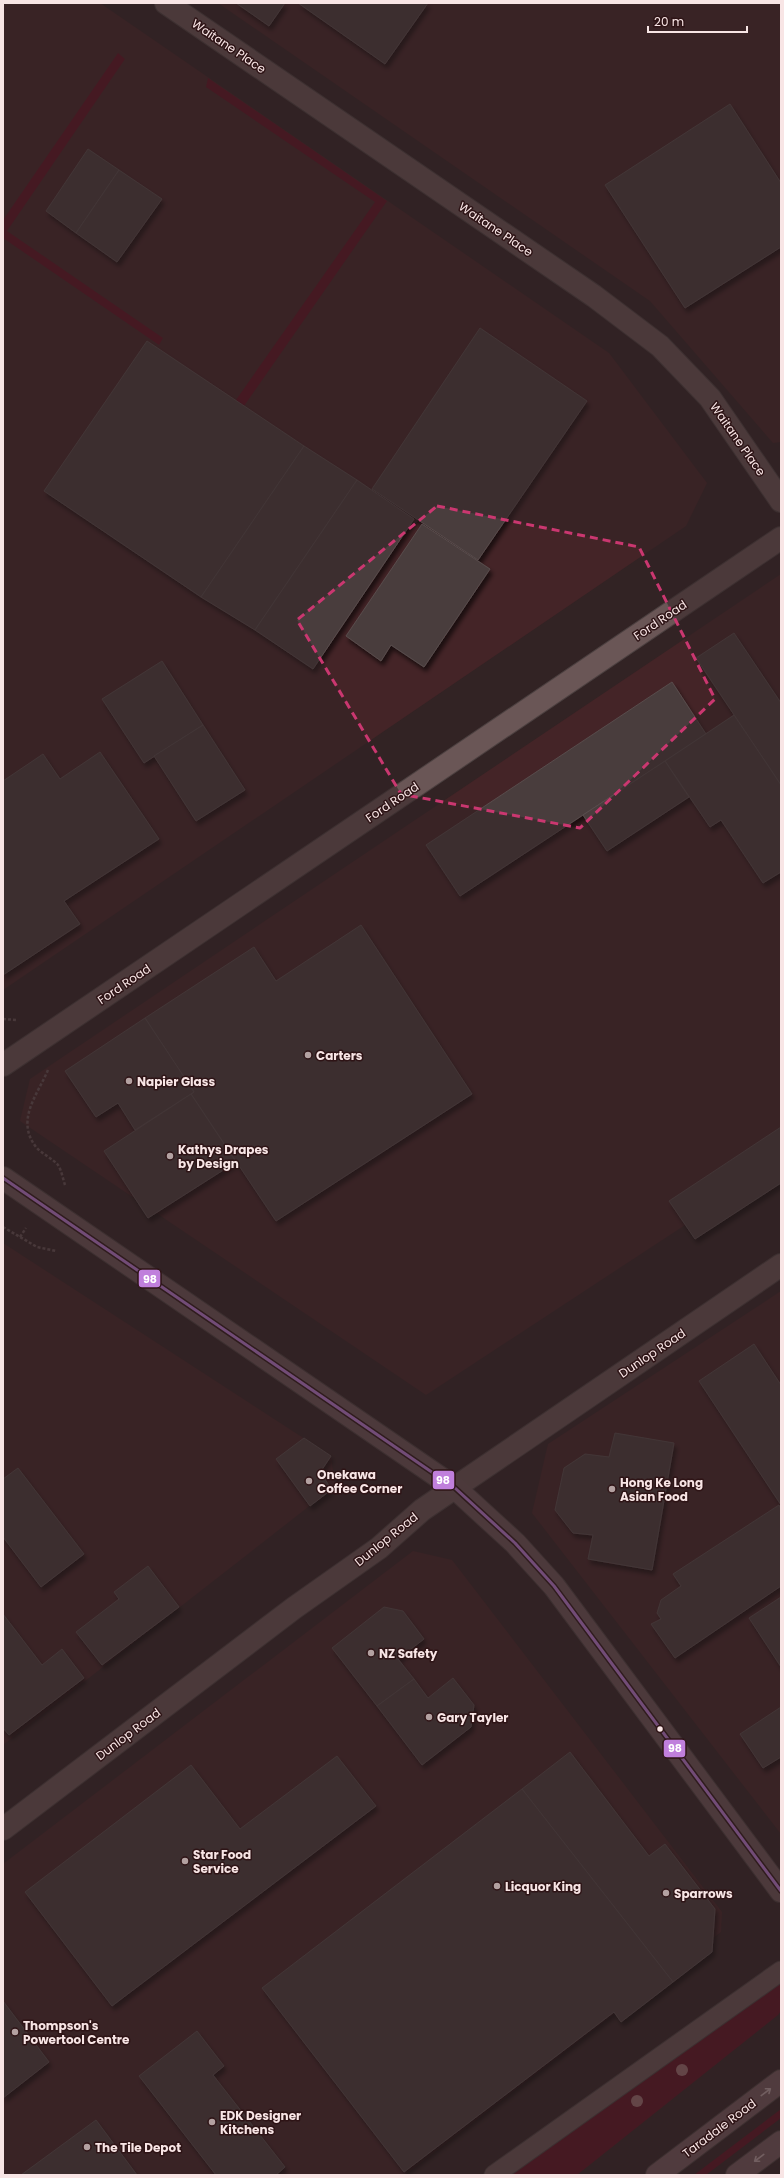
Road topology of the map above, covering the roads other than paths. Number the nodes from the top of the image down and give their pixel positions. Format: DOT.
graph roads {
  1 [pos="166,3"];
  2 [pos="781,501"];
  3 [pos="781,538"];
  4 [pos="3,1065"];
  5 [pos="3,1178"];
  6 [pos="781,1265"];
  7 [pos="455,1488"];
  8 [pos="3,1829"];
  9 [pos="781,1891"];
  10 [pos="781,1972"];
  11 [pos="781,2081"];
  12 [pos="781,2142"];
  13 [pos="494,2175"];
  14 [pos="657,2175"];
  15 [pos="737,2175"];
  1 -- 2 [label="street, Waitane Place"];
  3 -- 4 [label="street, Ford Road"];
  5 -- 7 [label="main road"];
  6 -- 7 [label="street, Dunlop Road"];
  7 -- 8 [label="street, Dunlop Road"];
  7 -- 9 [label="main road"];
  10 -- 13 [label="lane"];
  14 -- 11 [label="highway, Taradale Road, one-way"];
  12 -- 15 [label="highway, one-way"];
}
